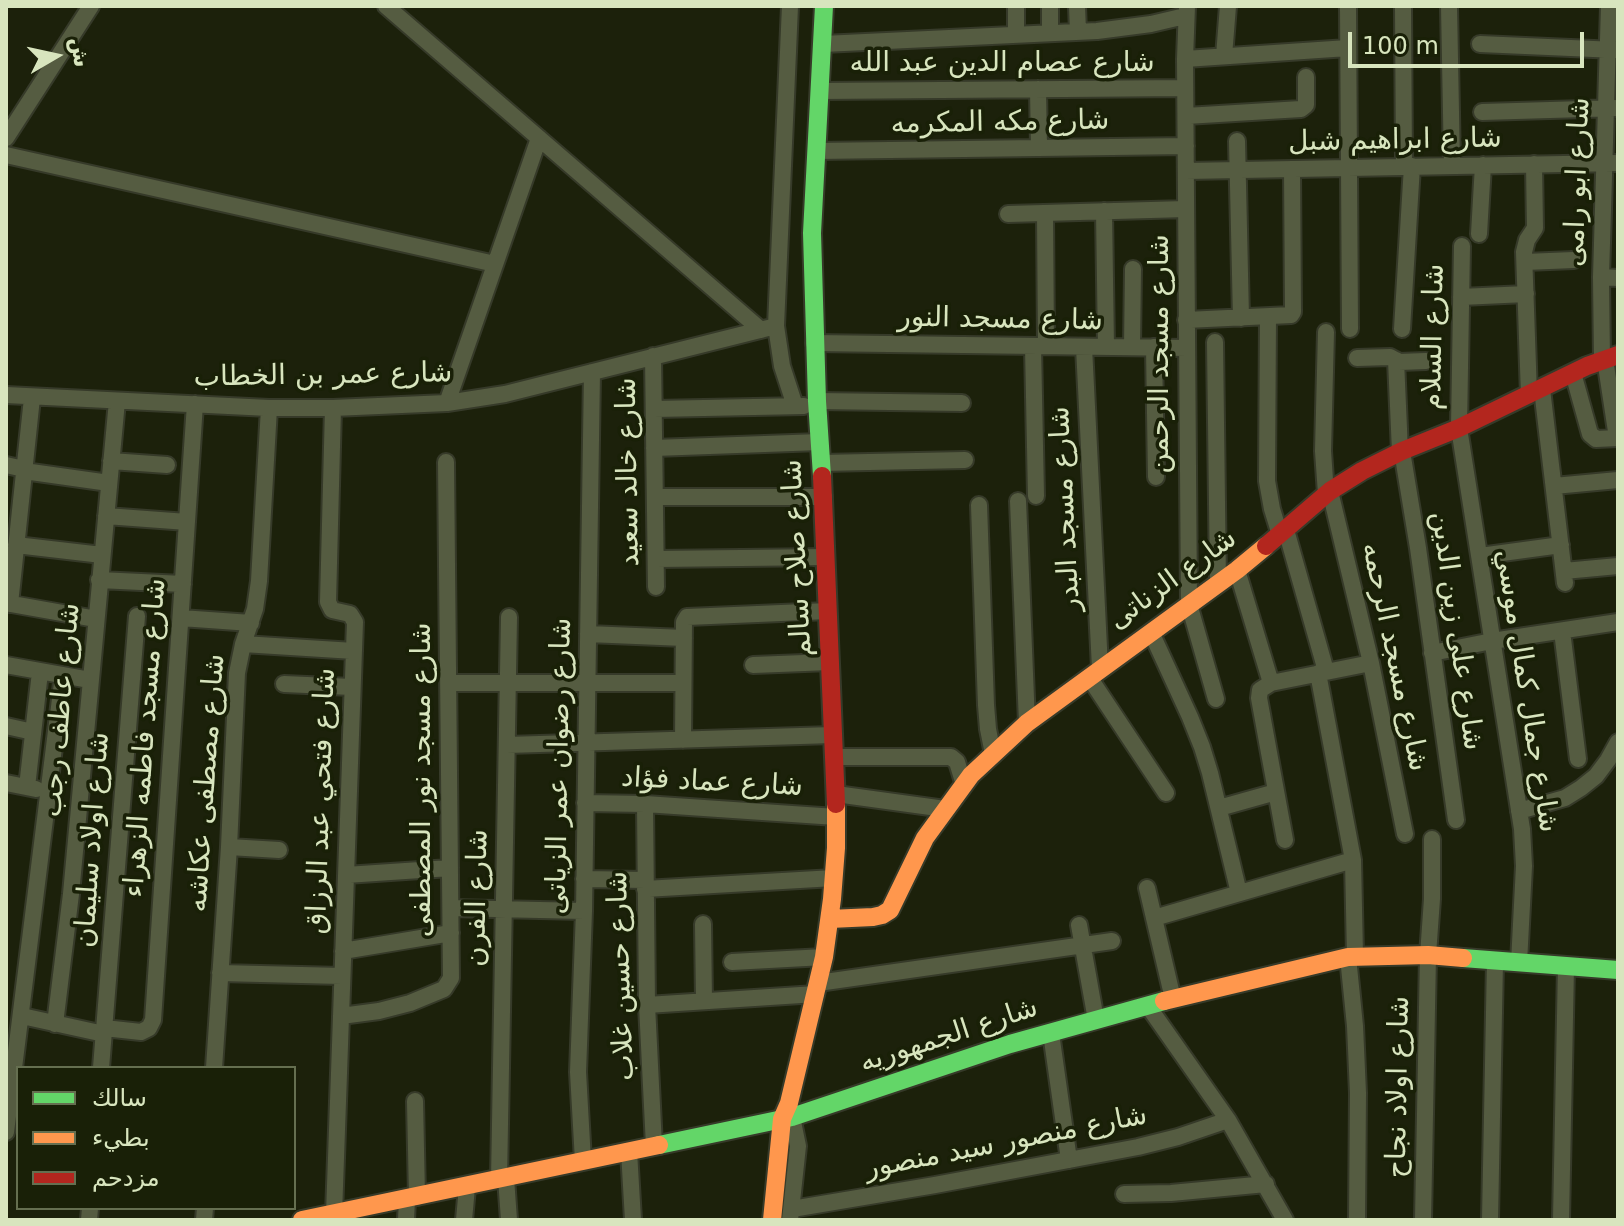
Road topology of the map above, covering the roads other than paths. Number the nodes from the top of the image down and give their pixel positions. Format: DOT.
graph roads {
  1 [pos="91,6"];
  2 [pos="386,6"];
  3 [pos="790,6"];
  4 [pos="824,6"];
  5 [pos="1016,6"];
  6 [pos="1050,6"];
  7 [pos="1077,6"];
  8 [pos="1149,6"];
  9 [pos="1228,6"];
  10 [pos="1348,6"];
  11 [pos="1403,6"];
  12 [pos="1449,6"];
  13 [pos="1609,6"];
  14 [pos="1186,11"];
  15 [pos="1151,24"];
  16 [pos="1078,32"];
  17 [pos="1050,33"];
  18 [pos="1016,35"];
  19 [pos="823,44"];
  20 [pos="1480,44"];
  21 [pos="1348,48"];
  22 [pos="1613,50"];
  23 [pos="1224,56"];
  24 [pos="1185,59"];
  25 [pos="1306,77"];
  26 [pos="1185,88"];
  27 [pos="1038,89"];
  28 [pos="820,91"];
  29 [pos="1612,108"];
  30 [pos="1482,112"];
  31 [pos="1186,116"];
  32 [pos="6,138"];
  33 [pos="539,138"];
  34 [pos="1237,141"];
  35 [pos="1186,146"];
  36 [pos="1039,148"];
  37 [pos="816,151"];
  38 [pos="6,155"];
  39 [pos="1611,163"];
  40 [pos="1534,164"];
  41 [pos="1483,165"];
  42 [pos="1408,166"];
  43 [pos="1452,166"];
  44 [pos="1349,167"];
  45 [pos="1292,169"];
  46 [pos="1237,170"];
  47 [pos="1186,171"];
  48 [pos="1186,209"];
  49 [pos="1104,211"];
  50 [pos="1045,213"];
  51 [pos="1008,214"];
  52 [pos="1611,222"];
  53 [pos="1479,234"];
  54 [pos="1462,246"];
  55 [pos="1574,260"];
  56 [pos="1525,262"];
  57 [pos="495,264"];
  58 [pos="1133,269"];
  59 [pos="1610,278"];
  60 [pos="1526,294"];
  61 [pos="1461,297"];
  62 [pos="1268,317"];
  63 [pos="1241,318"];
  64 [pos="1186,320"];
  65 [pos="768,328"];
  66 [pos="1350,329"];
  67 [pos="1402,329"];
  68 [pos="1326,332"];
  69 [pos="1215,342"];
  70 [pos="814,343"];
  71 [pos="1040,346"];
  72 [pos="1084,347"];
  73 [pos="1106,347"];
  74 [pos="1132,347"];
  75 [pos="1154,347"];
  76 [pos="1187,348"];
  77 [pos="653,356"];
  78 [pos="1357,358"];
  79 [pos="1608,358"];
  80 [pos="1396,360"];
  81 [pos="1426,361"];
  82 [pos="592,372"];
  83 [pos="1573,373"];
  84 [pos="1536,392"];
  85 [pos="6,395"];
  86 [pos="32,398"];
  87 [pos="117,401"];
  88 [pos="447,403"];
  89 [pos="962,403"];
  90 [pos="195,404"];
  91 [pos="817,404"];
  92 [pos="795,406"];
  93 [pos="269,408"];
  94 [pos="333,408"];
  95 [pos="654,409"];
  96 [pos="1459,428"];
  97 [pos="1618,438"];
  98 [pos="820,442"];
  99 [pos="654,448"];
  100 [pos="1401,451"];
  101 [pos="965,460"];
  102 [pos="111,461"];
  103 [pos="446,462"];
  104 [pos="821,463"];
  105 [pos="6,465"];
  106 [pos="167,465"];
  107 [pos="24,470"];
  108 [pos="1156,477"];
  109 [pos="1618,480"];
  110 [pos="109,483"];
  111 [pos="1554,486"];
  112 [pos="1328,493"];
  113 [pos="1036,496"];
  114 [pos="655,497"];
  115 [pos="824,497"];
  116 [pos="1018,501"];
  117 [pos="979,505"];
  118 [pos="106,516"];
  119 [pos="187,522"];
  120 [pos="1283,533"];
  121 [pos="16,545"];
  122 [pos="1561,545"];
  123 [pos="102,555"];
  124 [pos="1480,556"];
  125 [pos="826,557"];
  126 [pos="656,559"];
  127 [pos="1618,566"];
  128 [pos="1237,570"];
  129 [pos="99,580"];
  130 [pos="1218,583"];
  131 [pos="183,584"];
  132 [pos="656,587"];
  133 [pos="8,603"];
  134 [pos="1189,604"];
  135 [pos="828,611"];
  136 [pos="137,616"];
  137 [pos="509,617"];
  138 [pos="181,618"];
  139 [pos="96,619"];
  140 [pos="1618,622"];
  141 [pos="251,623"];
  142 [pos="1562,631"];
  143 [pos="1151,632"];
  144 [pos="588,634"];
  145 [pos="684,638"];
  146 [pos="1492,641"];
  147 [pos="243,644"];
  148 [pos="354,651"];
  149 [pos="1432,653"];
  150 [pos="830,662"];
  151 [pos="1371,663"];
  152 [pos="6,665"];
  153 [pos="753,665"];
  154 [pos="40,672"];
  155 [pos="1095,672"];
  156 [pos="1322,672"];
  157 [pos="63,675"];
  158 [pos="90,680"];
  159 [pos="449,683"];
  160 [pos="508,683"];
  161 [pos="587,683"];
  162 [pos="683,683"];
  163 [pos="1271,683"];
  164 [pos="284,684"];
  165 [pos="352,687"];
  166 [pos="1216,699"];
  167 [pos="1027,723"];
  168 [pos="6,726"];
  169 [pos="33,732"];
  170 [pos="833,735"];
  171 [pos="683,740"];
  172 [pos="1618,742"];
  173 [pos="586,743"];
  174 [pos="507,745"];
  175 [pos="993,754"];
  176 [pos="834,757"];
  177 [pos="1578,759"];
  178 [pos="6,783"];
  179 [pos="964,785"];
  180 [pos="27,787"];
  181 [pos="49,791"];
  182 [pos="1276,792"];
  183 [pos="1166,793"];
  184 [pos="836,794"];
  185 [pos="585,803"];
  186 [pos="645,804"];
  187 [pos="1219,808"];
  188 [pos="945,809"];
  189 [pos="1519,811"];
  190 [pos="836,817"];
  191 [pos="1456,820"];
  192 [pos="1405,834"];
  193 [pos="1432,839"];
  194 [pos="1285,840"];
  195 [pos="229,847"];
  196 [pos="279,850"];
  197 [pos="1353,860"];
  198 [pos="450,868"];
  199 [pos="346,875"];
  200 [pos="834,878"];
  201 [pos="584,879"];
  202 [pos="645,884"];
  203 [pos="1147,888"];
  204 [pos="1239,893"];
  205 [pos="451,908"];
  206 [pos="504,910"];
  207 [pos="584,911"];
  208 [pos="1154,918"];
  209 [pos="830,919"];
  210 [pos="703,924"];
  211 [pos="1079,925"];
  212 [pos="451,933"];
  213 [pos="1112,941"];
  214 [pos="1082,946"];
  215 [pos="343,951"];
  216 [pos="1428,955"];
  217 [pos="1352,956"];
  218 [pos="824,957"];
  219 [pos="1495,961"];
  220 [pos="732,962"];
  221 [pos="1519,963"];
  222 [pos="1566,966"];
  223 [pos="1618,970"];
  224 [pos="220,973"];
  225 [pos="342,976"];
  226 [pos="817,989"];
  227 [pos="1173,999"];
  228 [pos="704,1001"];
  229 [pos="647,1005"];
  230 [pos="1148,1006"];
  231 [pos="22,1016"];
  232 [pos="341,1016"];
  233 [pos="1096,1020"];
  234 [pos="55,1024"];
  235 [pos="104,1031"];
  236 [pos="1051,1033"];
  237 [pos="101,1066"];
  238 [pos="214,1066"];
  239 [pos="415,1101"];
  240 [pos="788,1113"];
  241 [pos="1228,1120"];
  242 [pos="6,1132"];
  243 [pos="654,1146"];
  244 [pos="629,1151"];
  245 [pos="1069,1160"];
  246 [pos="583,1161"];
  247 [pos="503,1179"];
  248 [pos="1266,1184"];
  249 [pos="467,1187"];
  250 [pos="1124,1194"];
  251 [pos="412,1198"];
  252 [pos="334,1214"];
  253 [pos="368,1214"];
  254 [pos="791,1214"];
  255 [pos="302,1220"];
  256 [pos="406,1220"];
  257 [pos="464,1220"];
  258 [pos="509,1220"];
  259 [pos="633,1220"];
  260 [pos="772,1220"];
  261 [pos="1285,1220"];
  262 [pos="1357,1220"];
  263 [pos="1423,1220"];
  264 [pos="1490,1220"];
  265 [pos="1561,1220"];
  1 -- 32 [label="street"];
  2 -- 33 [label="street"];
  3 -- 65 [label="street"];
  4 -- 19 [label="street, شارع صلاح سالم"];
  5 -- 18 [label="street"];
  6 -- 17 [label="street"];
  7 -- 16 [label="street"];
  8 -- 15 [label="street"];
  9 -- 23 [label="street"];
  10 -- 21 [label="street"];
  11 -- 42 [label="street"];
  12 -- 43 [label="street"];
  13 -- 22 [label="street, شارع ابو رامى"];
  14 -- 15 [label="street"];
  14 -- 24 [label="street, شارع مسجد الرحمن"];
  15 -- 16 [label="street"];
  16 -- 17 [label="street"];
  17 -- 18 [label="street"];
  18 -- 19 [label="street"];
  19 -- 28 [label="street, شارع صلاح سالم"];
  20 -- 22 [label="street"];
  21 -- 23 [label="street"];
  21 -- 44 [label="street"];
  22 -- 29 [label="street, شارع ابو رامى"];
  23 -- 24 [label="street"];
  24 -- 26 [label="street, شارع مسجد الرحمن"];
  25 -- 31 [label="street"];
  26 -- 27 [label="street, شارع عصام الدين عبد الله"];
  26 -- 31 [label="street, شارع مسجد الرحمن"];
  27 -- 28 [label="street, شارع عصام الدين عبد الله"];
  27 -- 36 [label="street"];
  28 -- 37 [label="street, شارع صلاح سالم"];
  29 -- 30 [label="street"];
  29 -- 39 [label="street, شارع ابو رامى"];
  31 -- 35 [label="street, شارع مسجد الرحمن"];
  33 -- 57 [label="street"];
  33 -- 65 [label="street"];
  34 -- 46 [label="street"];
  35 -- 36 [label="street, شارع مكه المكرمه"];
  35 -- 47 [label="street, شارع مسجد الرحمن"];
  36 -- 37 [label="street, شارع مكه المكرمه"];
  37 -- 70 [label="street, شارع صلاح سالم"];
  38 -- 57 [label="street"];
  39 -- 40 [label="street, شارع ابراهيم شبل"];
  39 -- 52 [label="street, شارع ابو رامى"];
  40 -- 41 [label="street, شارع ابراهيم شبل"];
  40 -- 56 [label="street"];
  41 -- 43 [label="street, شارع ابراهيم شبل"];
  41 -- 53 [label="street"];
  42 -- 43 [label="street, شارع ابراهيم شبل"];
  42 -- 44 [label="street, شارع ابراهيم شبل"];
  42 -- 67 [label="street"];
  44 -- 45 [label="street, شارع ابراهيم شبل"];
  44 -- 66 [label="street"];
  45 -- 46 [label="street, شارع ابراهيم شبل"];
  45 -- 62 [label="street"];
  46 -- 47 [label="street, شارع ابراهيم شبل"];
  46 -- 63 [label="street"];
  47 -- 48 [label="street, شارع مسجد الرحمن"];
  48 -- 49 [label="street"];
  48 -- 64 [label="street, شارع مسجد الرحمن"];
  49 -- 50 [label="street"];
  49 -- 73 [label="street"];
  50 -- 51 [label="street"];
  50 -- 71 [label="street"];
  52 -- 59 [label="street, شارع ابو رامى"];
  54 -- 61 [label="street, شارع السلام"];
  55 -- 56 [label="street"];
  56 -- 60 [label="street"];
  57 -- 88 [label="street"];
  58 -- 74 [label="street"];
  59 -- 79 [label="street, شارع ابو رامى"];
  60 -- 61 [label="street"];
  60 -- 84 [label="street"];
  61 -- 96 [label="street, شارع السلام"];
  62 -- 63 [label="street"];
  62 -- 120 [label="street"];
  63 -- 64 [label="street"];
  64 -- 76 [label="street, شارع مسجد الرحمن"];
  65 -- 77 [label="street, شارع عمر بن الخطاب"];
  65 -- 92 [label="street"];
  68 -- 112 [label="street, شارع مسجد الرحمه"];
  69 -- 130 [label="street"];
  70 -- 71 [label="street, شارع مسجد النور"];
  70 -- 91 [label="street, شارع صلاح سالم"];
  71 -- 72 [label="street, شارع مسجد النور"];
  71 -- 113 [label="street"];
  72 -- 73 [label="street, شارع مسجد النور"];
  72 -- 155 [label="street, شارع مسجد البدر"];
  73 -- 74 [label="street, شارع مسجد النور"];
  74 -- 75 [label="street, شارع مسجد النور"];
  75 -- 76 [label="street, شارع مسجد النور"];
  75 -- 108 [label="street"];
  76 -- 134 [label="street, شارع مسجد الرحمن"];
  77 -- 82 [label="street, شارع عمر بن الخطاب"];
  77 -- 95 [label="street, شارع خالد سعيد"];
  78 -- 80 [label="street"];
  79 -- 83 [label="street, شارع الزناتى"];
  79 -- 97 [label="street, شارع ابو رامى"];
  80 -- 81 [label="street"];
  80 -- 100 [label="street, شارع على زين الدين"];
  82 -- 88 [label="street, شارع عمر بن الخطاب"];
  82 -- 144 [label="street, شارع رضوان عمر الزياتى"];
  83 -- 84 [label="street, شارع الزناتى"];
  83 -- 97 [label="street"];
  84 -- 96 [label="street, شارع الزناتى"];
  84 -- 111 [label="street"];
  85 -- 86 [label="street, شارع عمر بن الخطاب"];
  86 -- 87 [label="street, شارع عمر بن الخطاب"];
  86 -- 107 [label="street"];
  87 -- 90 [label="street, شارع عمر بن الخطاب"];
  87 -- 102 [label="street, شارع عاطف رجب"];
  88 -- 94 [label="street, شارع عمر بن الخطاب"];
  89 -- 91 [label="street"];
  90 -- 93 [label="street, شارع عمر بن الخطاب"];
  90 -- 119 [label="street, شارع مسجد فاطمه الزهراء"];
  91 -- 92 [label="street"];
  91 -- 98 [label="street, شارع صلاح سالم"];
  92 -- 95 [label="street"];
  93 -- 94 [label="street, شارع عمر بن الخطاب"];
  93 -- 141 [label="street, شارع مصطفى عكاشه"];
  94 -- 148 [label="street, شارع فتحي عبد الرزاق"];
  95 -- 99 [label="street, شارع خالد سعيد"];
  96 -- 100 [label="street, شارع الزناتى"];
  96 -- 124 [label="street, شارع جمال كمال موسي"];
  98 -- 99 [label="street"];
  98 -- 104 [label="street, شارع صلاح سالم"];
  99 -- 114 [label="street, شارع خالد سعيد"];
  100 -- 112 [label="street, شارع الزناتى"];
  100 -- 149 [label="street, شارع على زين الدين"];
  101 -- 104 [label="street"];
  102 -- 106 [label="street"];
  102 -- 110 [label="street, شارع عاطف رجب"];
  103 -- 159 [label="street, شارع مسجد نور المصطفى"];
  104 -- 115 [label="street, شارع صلاح سالم"];
  105 -- 107 [label="street"];
  107 -- 110 [label="street"];
  107 -- 121 [label="street"];
  109 -- 111 [label="street"];
  110 -- 118 [label="street, شارع عاطف رجب"];
  111 -- 122 [label="street"];
  112 -- 120 [label="street, شارع الزناتى"];
  112 -- 151 [label="street, شارع مسجد الرحمه"];
  114 -- 115 [label="street"];
  114 -- 126 [label="street, شارع خالد سعيد"];
  115 -- 125 [label="street, شارع صلاح سالم"];
  116 -- 167 [label="street"];
  117 -- 175 [label="street"];
  118 -- 119 [label="street"];
  118 -- 123 [label="street, شارع عاطف رجب"];
  119 -- 131 [label="street, شارع مسجد فاطمه الزهراء"];
  120 -- 128 [label="street, شارع الزناتى"];
  120 -- 156 [label="street"];
  121 -- 123 [label="street"];
  121 -- 133 [label="street"];
  122 -- 124 [label="street"];
  122 -- 127 [label="street"];
  123 -- 129 [label="street, شارع عاطف رجب"];
  124 -- 146 [label="street, شارع جمال كمال موسي"];
  125 -- 126 [label="street"];
  125 -- 135 [label="street, شارع صلاح سالم"];
  126 -- 132 [label="street, شارع خالد سعيد"];
  128 -- 130 [label="street, شارع الزناتى"];
  128 -- 163 [label="street"];
  129 -- 131 [label="street"];
  129 -- 139 [label="street, شارع عاطف رجب"];
  130 -- 134 [label="street, شارع الزناتى"];
  131 -- 138 [label="street, شارع مسجد فاطمه الزهراء"];
  133 -- 139 [label="street"];
  134 -- 143 [label="street, شارع الزناتى"];
  134 -- 166 [label="street, شارع مسجد الرحمن"];
  135 -- 145 [label="street"];
  135 -- 150 [label="street, شارع صلاح سالم"];
  136 -- 235 [label="street, شارع اولاد سليمان"];
  137 -- 160 [label="street, شارع الفرن"];
  138 -- 141 [label="street"];
  138 -- 235 [label="street, شارع مسجد فاطمه الزهراء"];
  139 -- 158 [label="street, شارع عاطف رجب"];
  140 -- 142 [label="street"];
  141 -- 147 [label="street, شارع مصطفى عكاشه"];
  142 -- 146 [label="street"];
  142 -- 177 [label="street"];
  143 -- 155 [label="street, شارع الزناتى"];
  143 -- 187 [label="street"];
  144 -- 145 [label="street"];
  144 -- 161 [label="street, شارع رضوان عمر الزياتى"];
  145 -- 162 [label="street"];
  146 -- 149 [label="street"];
  146 -- 189 [label="street, شارع جمال كمال موسي"];
  147 -- 148 [label="street"];
  147 -- 195 [label="street, شارع مصطفى عكاشه"];
  148 -- 165 [label="street, شارع فتحي عبد الرزاق"];
  149 -- 191 [label="street, شارع على زين الدين"];
  150 -- 153 [label="street"];
  150 -- 170 [label="street, شارع صلاح سالم"];
  151 -- 156 [label="street"];
  151 -- 192 [label="street, شارع مسجد الرحمه"];
  152 -- 154 [label="street"];
  154 -- 157 [label="street"];
  154 -- 169 [label="street"];
  155 -- 167 [label="street, شارع الزناتى"];
  155 -- 183 [label="street"];
  156 -- 163 [label="street"];
  156 -- 197 [label="street"];
  157 -- 158 [label="street"];
  157 -- 181 [label="street"];
  158 -- 234 [label="street, شارع عاطف رجب"];
  159 -- 160 [label="street"];
  159 -- 198 [label="street, شارع مسجد نور المصطفى"];
  160 -- 161 [label="street"];
  160 -- 174 [label="street, شارع الفرن"];
  161 -- 162 [label="street"];
  161 -- 173 [label="street, شارع رضوان عمر الزياتى"];
  162 -- 171 [label="street"];
  163 -- 182 [label="street"];
  164 -- 165 [label="street"];
  165 -- 199 [label="street, شارع فتحي عبد الرزاق"];
  167 -- 175 [label="street, شارع الزناتى"];
  168 -- 169 [label="street"];
  169 -- 180 [label="street"];
  170 -- 171 [label="street"];
  170 -- 176 [label="street, شارع صلاح سالم"];
  171 -- 173 [label="street"];
  172 -- 189 [label="street"];
  173 -- 174 [label="street"];
  173 -- 185 [label="street, شارع رضوان عمر الزياتى"];
  174 -- 206 [label="street, شارع الفرن"];
  175 -- 179 [label="street, شارع الزناتى"];
  176 -- 179 [label="street"];
  176 -- 184 [label="street, شارع صلاح سالم"];
  178 -- 180 [label="street"];
  179 -- 188 [label="street, شارع الزناتى"];
  180 -- 181 [label="street"];
  181 -- 231 [label="street"];
  182 -- 187 [label="street"];
  182 -- 194 [label="street"];
  184 -- 188 [label="street"];
  184 -- 190 [label="street, شارع صلاح سالم"];
  185 -- 186 [label="street, شارع عماد فؤاد"];
  185 -- 201 [label="street, شارع رضوان عمر الزياتى"];
  186 -- 190 [label="street, شارع عماد فؤاد"];
  186 -- 202 [label="street, شارع حسين غلاب"];
  187 -- 204 [label="street"];
  188 -- 209 [label="street, شارع الزناتى"];
  189 -- 221 [label="street, شارع جمال كمال موسي"];
  190 -- 200 [label="street, شارع صلاح سالم"];
  193 -- 216 [label="street, شارع اولاد نجاح"];
  195 -- 196 [label="street"];
  195 -- 224 [label="street, شارع مصطفى عكاشه"];
  197 -- 204 [label="street"];
  197 -- 217 [label="street"];
  198 -- 199 [label="street"];
  198 -- 205 [label="street, شارع مسجد نور المصطفى"];
  199 -- 215 [label="street, شارع فتحي عبد الرزاق"];
  200 -- 202 [label="street"];
  200 -- 209 [label="street, شارع صلاح سالم"];
  201 -- 202 [label="street"];
  201 -- 207 [label="street, شارع رضوان عمر الزياتى"];
  202 -- 229 [label="street, شارع حسين غلاب"];
  203 -- 208 [label="street"];
  204 -- 208 [label="street"];
  205 -- 206 [label="street"];
  205 -- 212 [label="street, شارع مسجد نور المصطفى"];
  206 -- 207 [label="street"];
  206 -- 247 [label="street, شارع الفرن"];
  207 -- 246 [label="street, شارع رضوان عمر الزياتى"];
  208 -- 227 [label="street"];
  209 -- 218 [label="street, شارع صلاح سالم"];
  210 -- 228 [label="street"];
  211 -- 214 [label="street"];
  212 -- 215 [label="street"];
  212 -- 232 [label="street, شارع مسجد نور المصطفى"];
  213 -- 214 [label="street"];
  214 -- 226 [label="street"];
  214 -- 233 [label="street"];
  215 -- 225 [label="street, شارع فتحي عبد الرزاق"];
  216 -- 217 [label="street, شارع الجمهوريه"];
  216 -- 219 [label="street, شارع الجمهوريه"];
  216 -- 263 [label="street, شارع اولاد نجاح"];
  217 -- 227 [label="street, شارع الجمهوريه"];
  217 -- 262 [label="street"];
  218 -- 220 [label="street"];
  218 -- 226 [label="street, شارع صلاح سالم"];
  219 -- 221 [label="street, شارع الجمهوريه"];
  219 -- 264 [label="street"];
  221 -- 222 [label="street, شارع الجمهوريه"];
  222 -- 223 [label="street, شارع الجمهوريه"];
  222 -- 265 [label="street"];
  224 -- 225 [label="street"];
  224 -- 238 [label="street, شارع مصطفى عكاشه"];
  225 -- 232 [label="street, شارع فتحي عبد الرزاق"];
  226 -- 228 [label="street"];
  226 -- 240 [label="street, شارع صلاح سالم"];
  227 -- 230 [label="street, شارع الجمهوريه"];
  228 -- 229 [label="street"];
  229 -- 243 [label="street, شارع حسين غلاب"];
  230 -- 233 [label="street, شارع الجمهوريه"];
  230 -- 241 [label="street"];
  231 -- 234 [label="street"];
  231 -- 242 [label="street"];
  232 -- 252 [label="street, شارع فتحي عبد الرزاق"];
  233 -- 236 [label="street, شارع الجمهوريه"];
  234 -- 235 [label="street"];
  235 -- 237 [label="street, شارع اولاد سليمان"];
  236 -- 240 [label="street, شارع الجمهوريه"];
  236 -- 245 [label="street"];
  239 -- 251 [label="street"];
  240 -- 243 [label="street, شارع الجمهوريه"];
  240 -- 254 [label="street"];
  240 -- 260 [label="street, شارع صلاح سالم"];
  241 -- 245 [label="street, شارع منصور سيد منصور"];
  241 -- 248 [label="street"];
  243 -- 244 [label="street, شارع الجمهوريه"];
  244 -- 246 [label="street, شارع الجمهوريه"];
  244 -- 259 [label="street"];
  245 -- 254 [label="street, شارع منصور سيد منصور"];
  246 -- 247 [label="street, شارع الجمهوريه"];
  247 -- 249 [label="street, شارع الجمهوريه"];
  247 -- 258 [label="street, شارع الفرن"];
  248 -- 250 [label="street"];
  248 -- 261 [label="street"];
  249 -- 251 [label="street, شارع الجمهوريه"];
  249 -- 257 [label="street"];
  251 -- 253 [label="street, شارع الجمهوريه"];
  251 -- 256 [label="street"];
  252 -- 253 [label="street, شارع الجمهوريه"];
  252 -- 255 [label="street, شارع الجمهوريه"];
}
